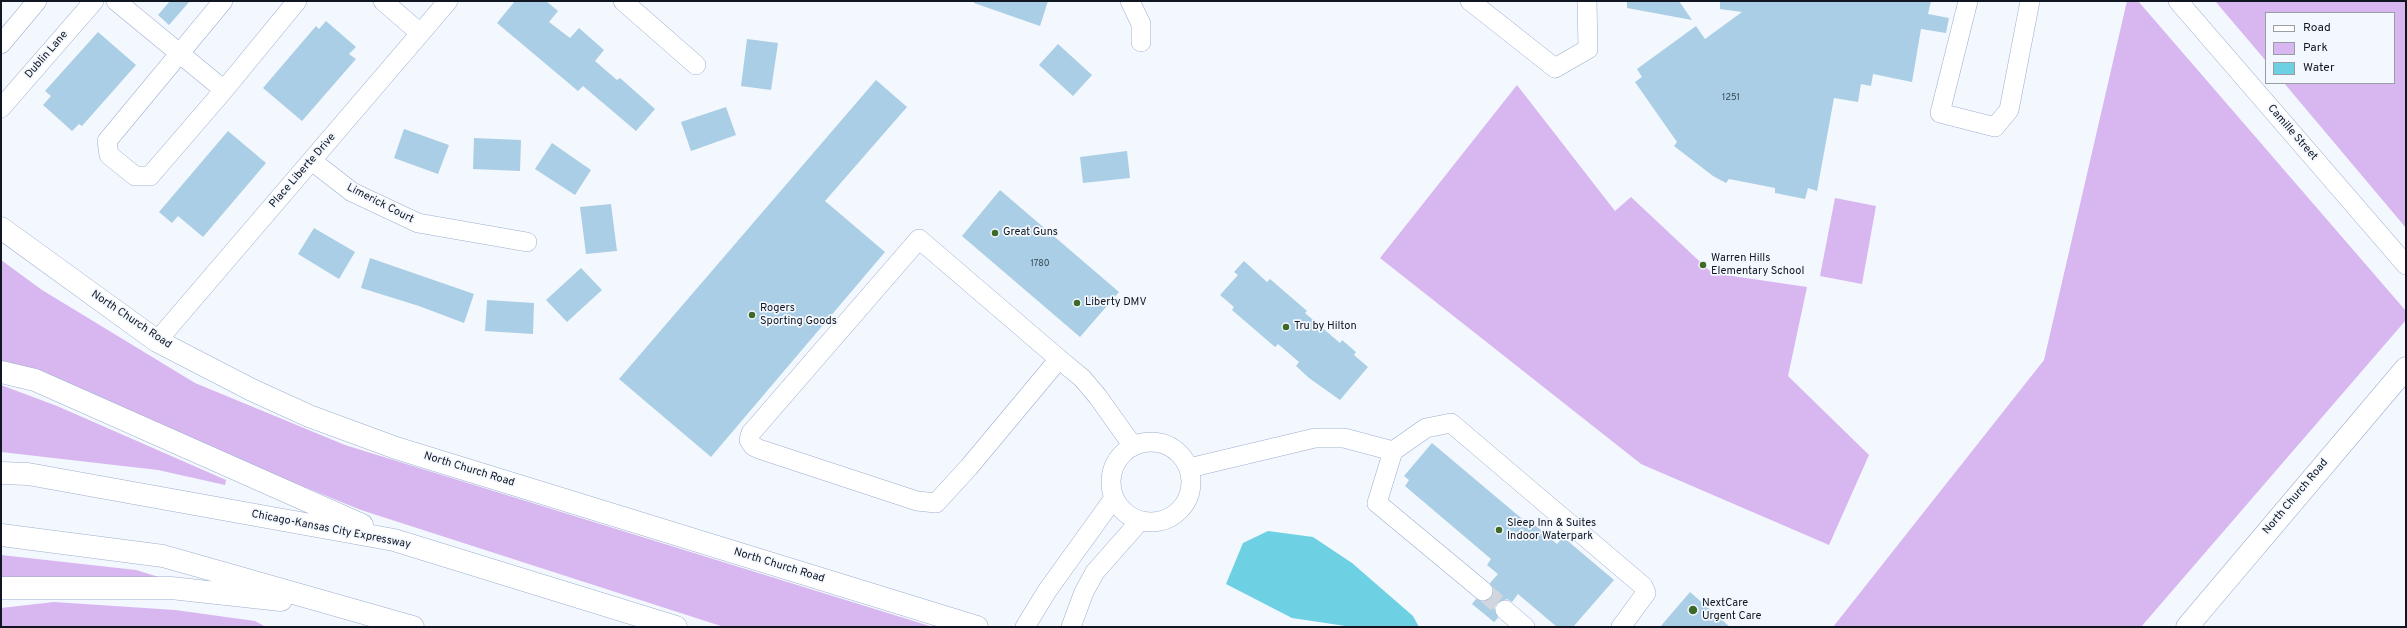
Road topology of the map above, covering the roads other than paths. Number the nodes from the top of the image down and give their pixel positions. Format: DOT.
graph roads {
  1 [pos="37,1"];
  2 [pos="94,1"];
  3 [pos="116,1"];
  4 [pos="223,1"];
  5 [pos="297,1"];
  6 [pos="382,1"];
  7 [pos="448,1"];
  8 [pos="622,1"];
  9 [pos="1130,1"];
  10 [pos="1470,1"];
  11 [pos="1587,1"];
  12 [pos="1968,1"];
  13 [pos="2030,1"];
  14 [pos="2178,1"];
  15 [pos="420,33"];
  16 [pos="1141,42"];
  17 [pos="1,44"];
  18 [pos="180,53"];
  19 [pos="696,65"];
  20 [pos="224,90"];
  21 [pos="1,108"];
  22 [pos="312,161"];
  23 [pos="1,228"];
  24 [pos="527,242"];
  25 [pos="2406,265"];
  26 [pos="157,341"];
  27 [pos="1059,359"];
  28 [pos="2406,368"];
  29 [pos="1,372"];
  30 [pos="1133,446"];
  31 [pos="1393,451"];
  32 [pos="1189,468"];
  33 [pos="1,473"];
  34 [pos="1114,498"];
  35 [pos="1140,521"];
  36 [pos="1,535"];
  37 [pos="394,540"];
  38 [pos="1,588"];
  39 [pos="1483,591"];
  40 [pos="340,606"];
  41 [pos="1505,610"];
  42 [pos="413,627"];
  43 [pos="676,627"];
  44 [pos="977,627"];
  45 [pos="1025,627"];
  46 [pos="1071,627"];
  47 [pos="1525,627"];
  48 [pos="1621,627"];
  49 [pos="2187,627"];
  1 -- 17 [label="street"];
  2 -- 21 [label="street, Dublin Lane"];
  3 -- 18 [label="street"];
  4 -- 18 [label="street"];
  5 -- 20 [label="street"];
  6 -- 15 [label="street"];
  7 -- 15 [label="street, Place Liberte Drive"];
  8 -- 19 [label="street"];
  9 -- 16 [label="street"];
  10 -- 11 [label="street"];
  12 -- 13 [label="street"];
  14 -- 25 [label="street, Camille Street"];
  15 -- 22 [label="street, Place Liberte Drive"];
  18 -- 20 [label="street"];
  18 -- 20 [label="street"];
  22 -- 24 [label="street, Limerick Court"];
  22 -- 26 [label="street, Place Liberte Drive"];
  23 -- 26 [label="main road, North Church Road"];
  26 -- 44 [label="main road, North Church Road"];
  27 -- 27 [label="street"];
  27 -- 30 [label="street"];
  28 -- 49 [label="main road, North Church Road"];
  29 -- 37 [label="main road"];
  30 -- 32 [label="street"];
  30 -- 34 [label="street"];
  31 -- 32 [label="street"];
  31 -- 39 [label="street"];
  31 -- 48 [label="street"];
  32 -- 35 [label="street"];
  33 -- 37 [label="main road, Chicago-Kansas City Expressway"];
  34 -- 35 [label="street"];
  34 -- 45 [label="street"];
  35 -- 46 [label="street"];
  36 -- 40 [label="main road"];
  37 -- 43 [label="main road, Chicago-Kansas City Expressway"];
  38 -- 40 [label="main road"];
  40 -- 42 [label="main road"];
  41 -- 47 [label="street"];
}
